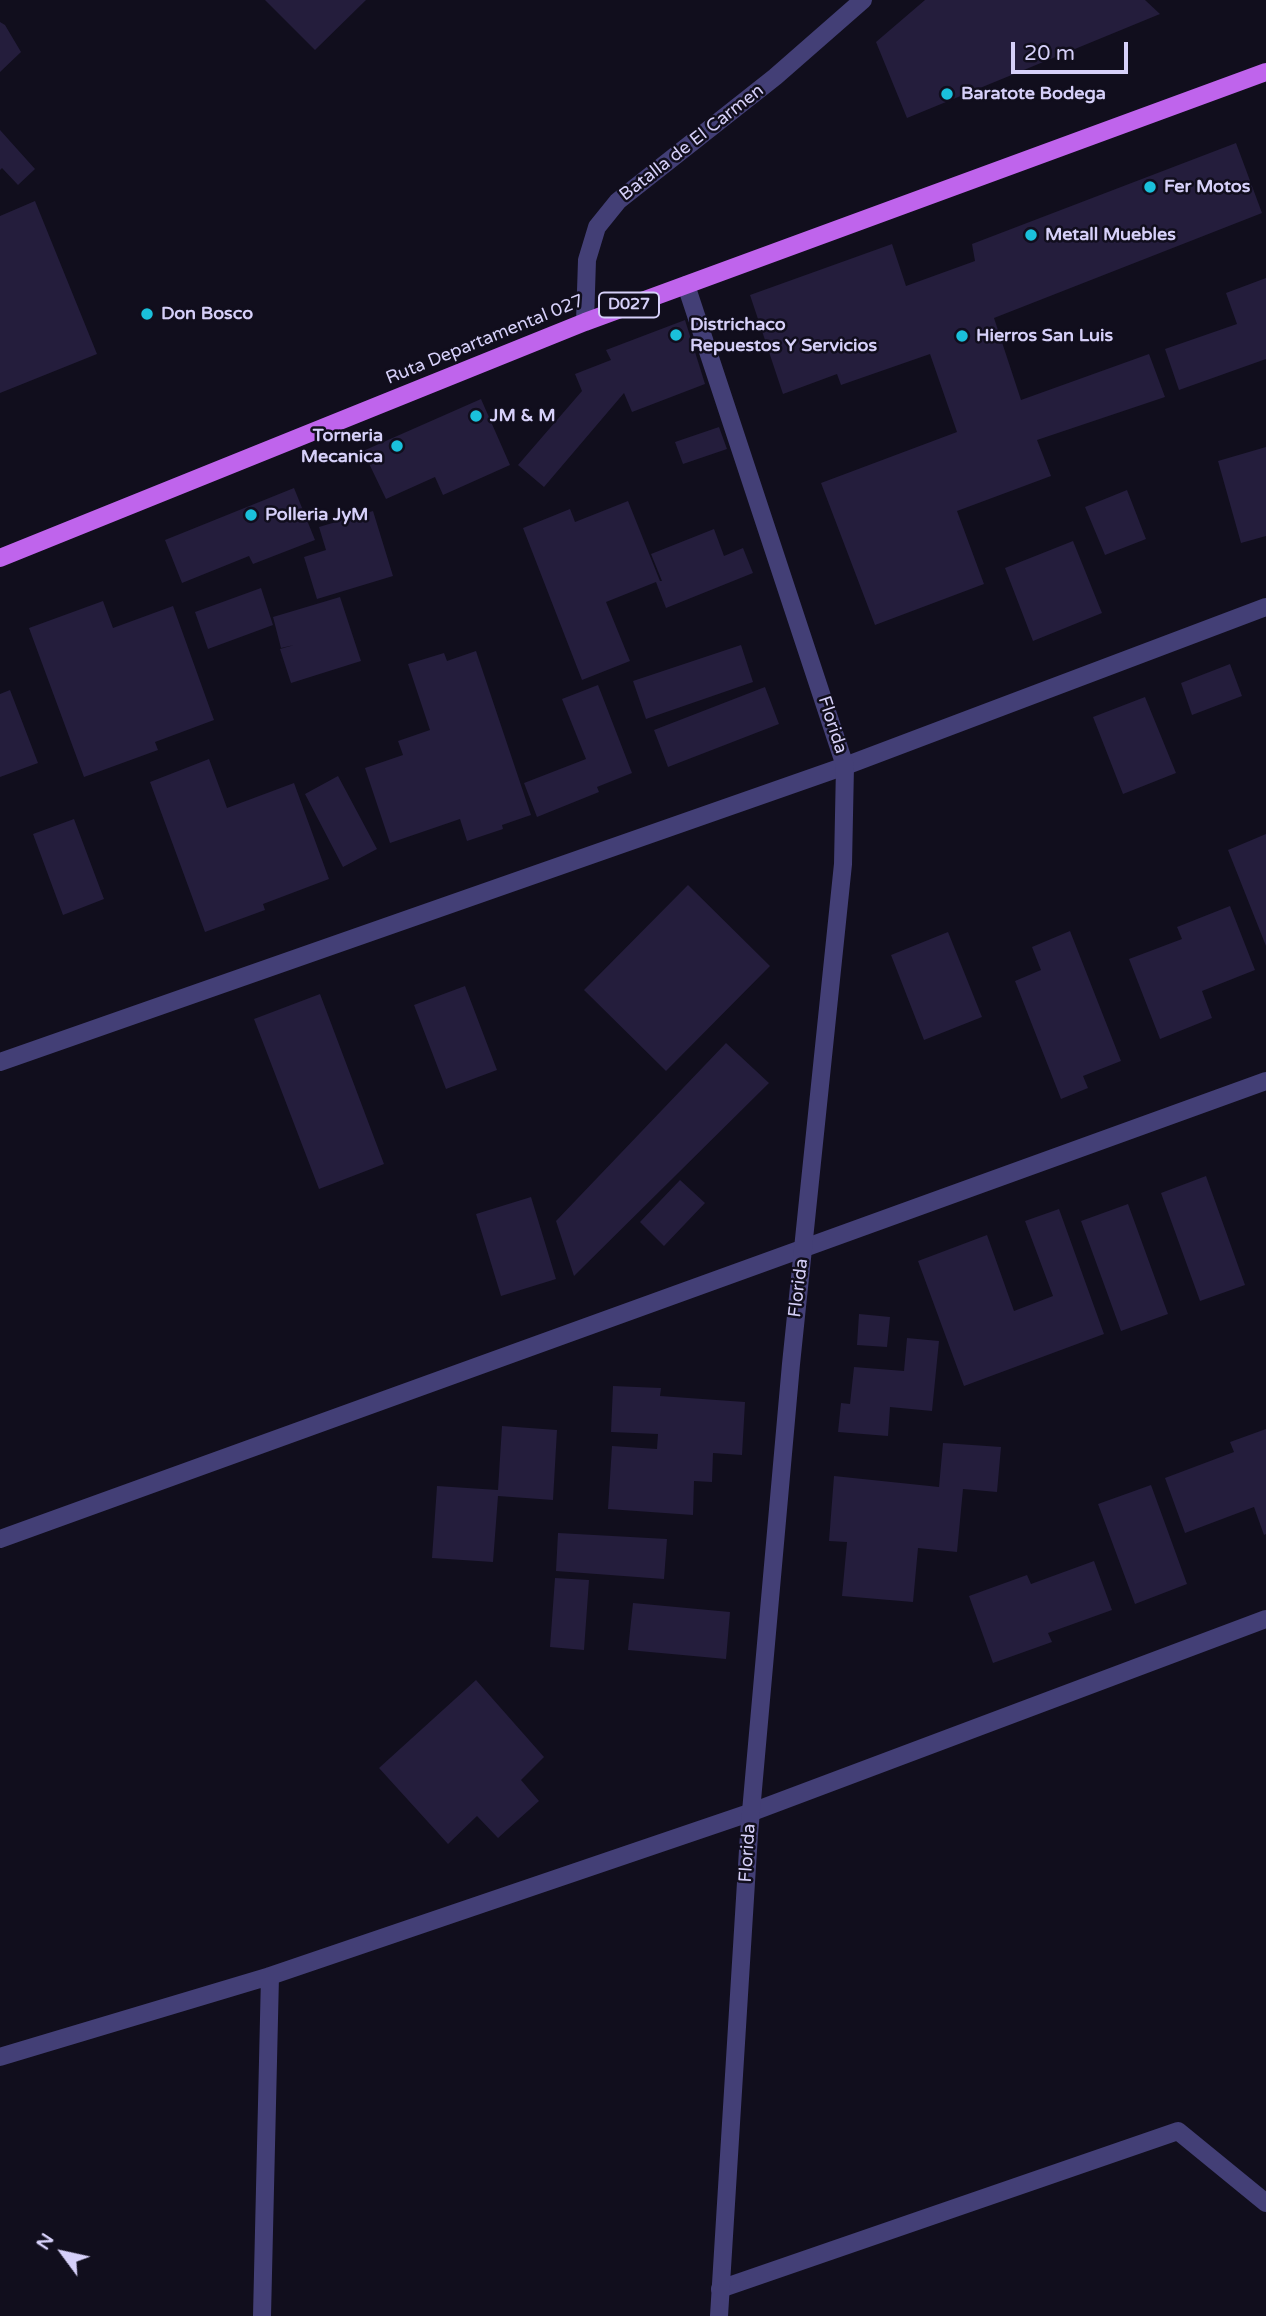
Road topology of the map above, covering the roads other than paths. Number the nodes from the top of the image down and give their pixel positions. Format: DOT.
graph roads {
  1 [pos="863,0"];
  2 [pos="1266,72"];
  3 [pos="686,285"];
  4 [pos="585,321"];
  5 [pos="0,558"];
  6 [pos="1266,607"];
  7 [pos="845,766"];
  8 [pos="0,1062"];
  9 [pos="1266,1081"];
  10 [pos="804,1249"];
  11 [pos="0,1539"];
  12 [pos="1266,1619"];
  13 [pos="752,1812"];
  14 [pos="270,1976"];
  15 [pos="0,2057"];
  16 [pos="1266,2203"];
  17 [pos="720,2290"];
  18 [pos="262,2316"];
  19 [pos="719,2316"];
  1 -- 4 [label="street, Batalla de El Carmen"];
  2 -- 3 [label="main road, Ruta Departamental 027 / D027"];
  3 -- 4 [label="main road, Ruta Departamental 027 / D027"];
  3 -- 7 [label="street, Florida"];
  4 -- 5 [label="main road, Ruta Departamental 027 / D027"];
  6 -- 7 [label="street"];
  7 -- 8 [label="street"];
  7 -- 10 [label="street, Florida"];
  9 -- 10 [label="street"];
  10 -- 11 [label="street"];
  10 -- 13 [label="street, Florida"];
  12 -- 13 [label="street"];
  13 -- 14 [label="street"];
  13 -- 17 [label="street, Florida"];
  14 -- 15 [label="street"];
  14 -- 18 [label="street"];
  16 -- 17 [label="street"];
  17 -- 19 [label="street, Florida"];
}
